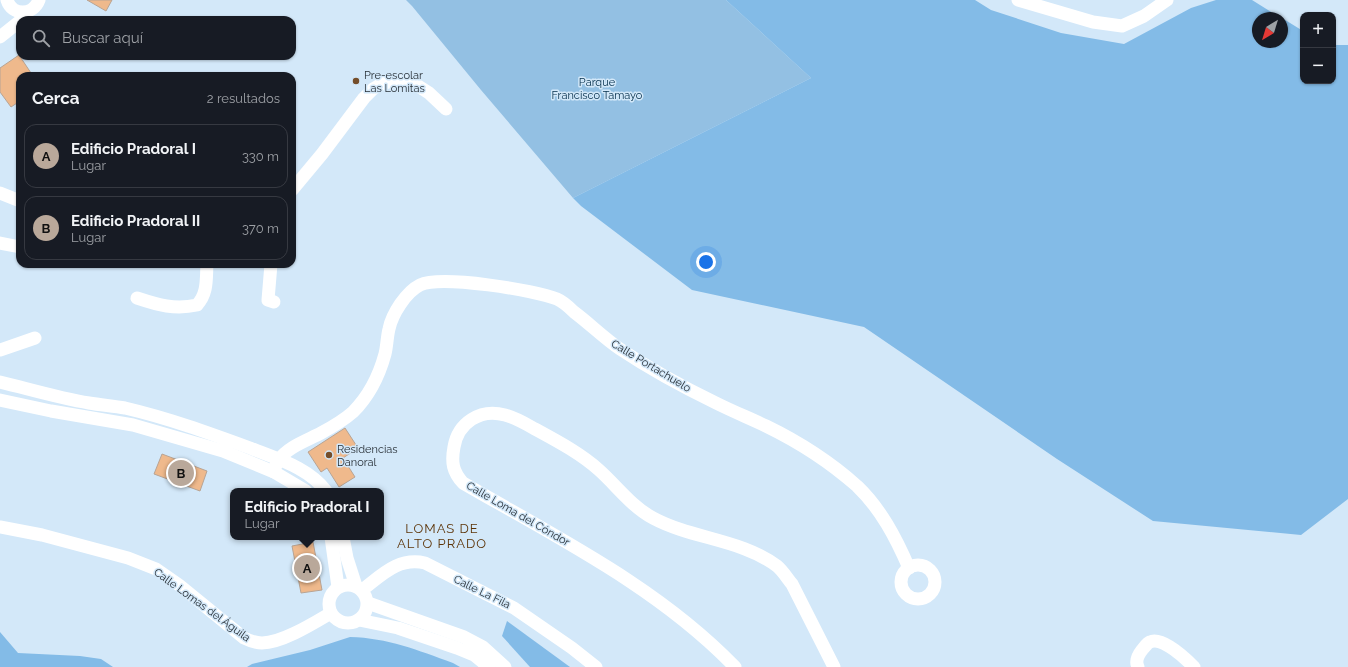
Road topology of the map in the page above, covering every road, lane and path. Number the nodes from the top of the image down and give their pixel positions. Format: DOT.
graph roads {
  1 [pos="6,0"];
  2 [pos="39,0"];
  3 [pos="1018,0"];
  4 [pos="1167,0"];
  5 [pos="0,5"];
  6 [pos="23,16"];
  7 [pos="24,16"];
  8 [pos="16,23"];
  9 [pos="0,37"];
  10 [pos="446,109"];
  11 [pos="314,164"];
  12 [pos="296,174"];
  13 [pos="296,185"];
  14 [pos="0,193"];
  15 [pos="16,199"];
  16 [pos="0,243"];
  17 [pos="16,246"];
  18 [pos="207,268"];
  19 [pos="271,268"];
  20 [pos="137,298"];
  21 [pos="274,302"];
  22 [pos="35,338"];
  23 [pos="0,350"];
  24 [pos="0,382"];
  25 [pos="0,400"];
  26 [pos="279,459"];
  27 [pos="274,472"];
  28 [pos="301,488"];
  29 [pos="323,488"];
  30 [pos="0,527"];
  31 [pos="331,540"];
  32 [pos="344,540"];
  33 [pos="909,568"];
  34 [pos="338,587"];
  35 [pos="359,588"];
  36 [pos="368,603"];
  37 [pos="331,613"];
  38 [pos="359,620"];
  39 [pos="489,667"];
  40 [pos="505,667"];
  41 [pos="596,667"];
  42 [pos="735,667"];
  43 [pos="834,667"];
  44 [pos="1138,667"];
  45 [pos="1194,667"];
  1 -- 5 [label="street"];
  1 -- 6 [label="street"];
  2 -- 7 [label="street"];
  3 -- 4 [label="street"];
  8 -- 9 [label="street"];
  10 -- 11 [label="street"];
  11 -- 12 [label="street"];
  11 -- 13 [label="street"];
  14 -- 15 [label="street"];
  16 -- 17 [label="street"];
  18 -- 20 [label="street"];
  19 -- 21 [label="street"];
  22 -- 23 [label="street"];
  24 -- 26 [label="street"];
  25 -- 27 [label="street"];
  26 -- 27 [label="street"];
  26 -- 29 [label="street"];
  26 -- 33 [label="street, Calle Portachuelo"];
  27 -- 28 [label="street"];
  30 -- 37 [label="street, Calle Lomas del Águila"];
  31 -- 34 [label="street"];
  32 -- 35 [label="street"];
  34 -- 35 [label="street"];
  34 -- 37 [label="street"];
  35 -- 36 [label="street"];
  35 -- 41 [label="street, Calle La Fila"];
  36 -- 38 [label="street"];
  36 -- 40 [label="street"];
  37 -- 38 [label="street"];
  38 -- 39 [label="street"];
  42 -- 43 [label="street, Calle Loma del Cóndor"];
  44 -- 45 [label="street"];
}
